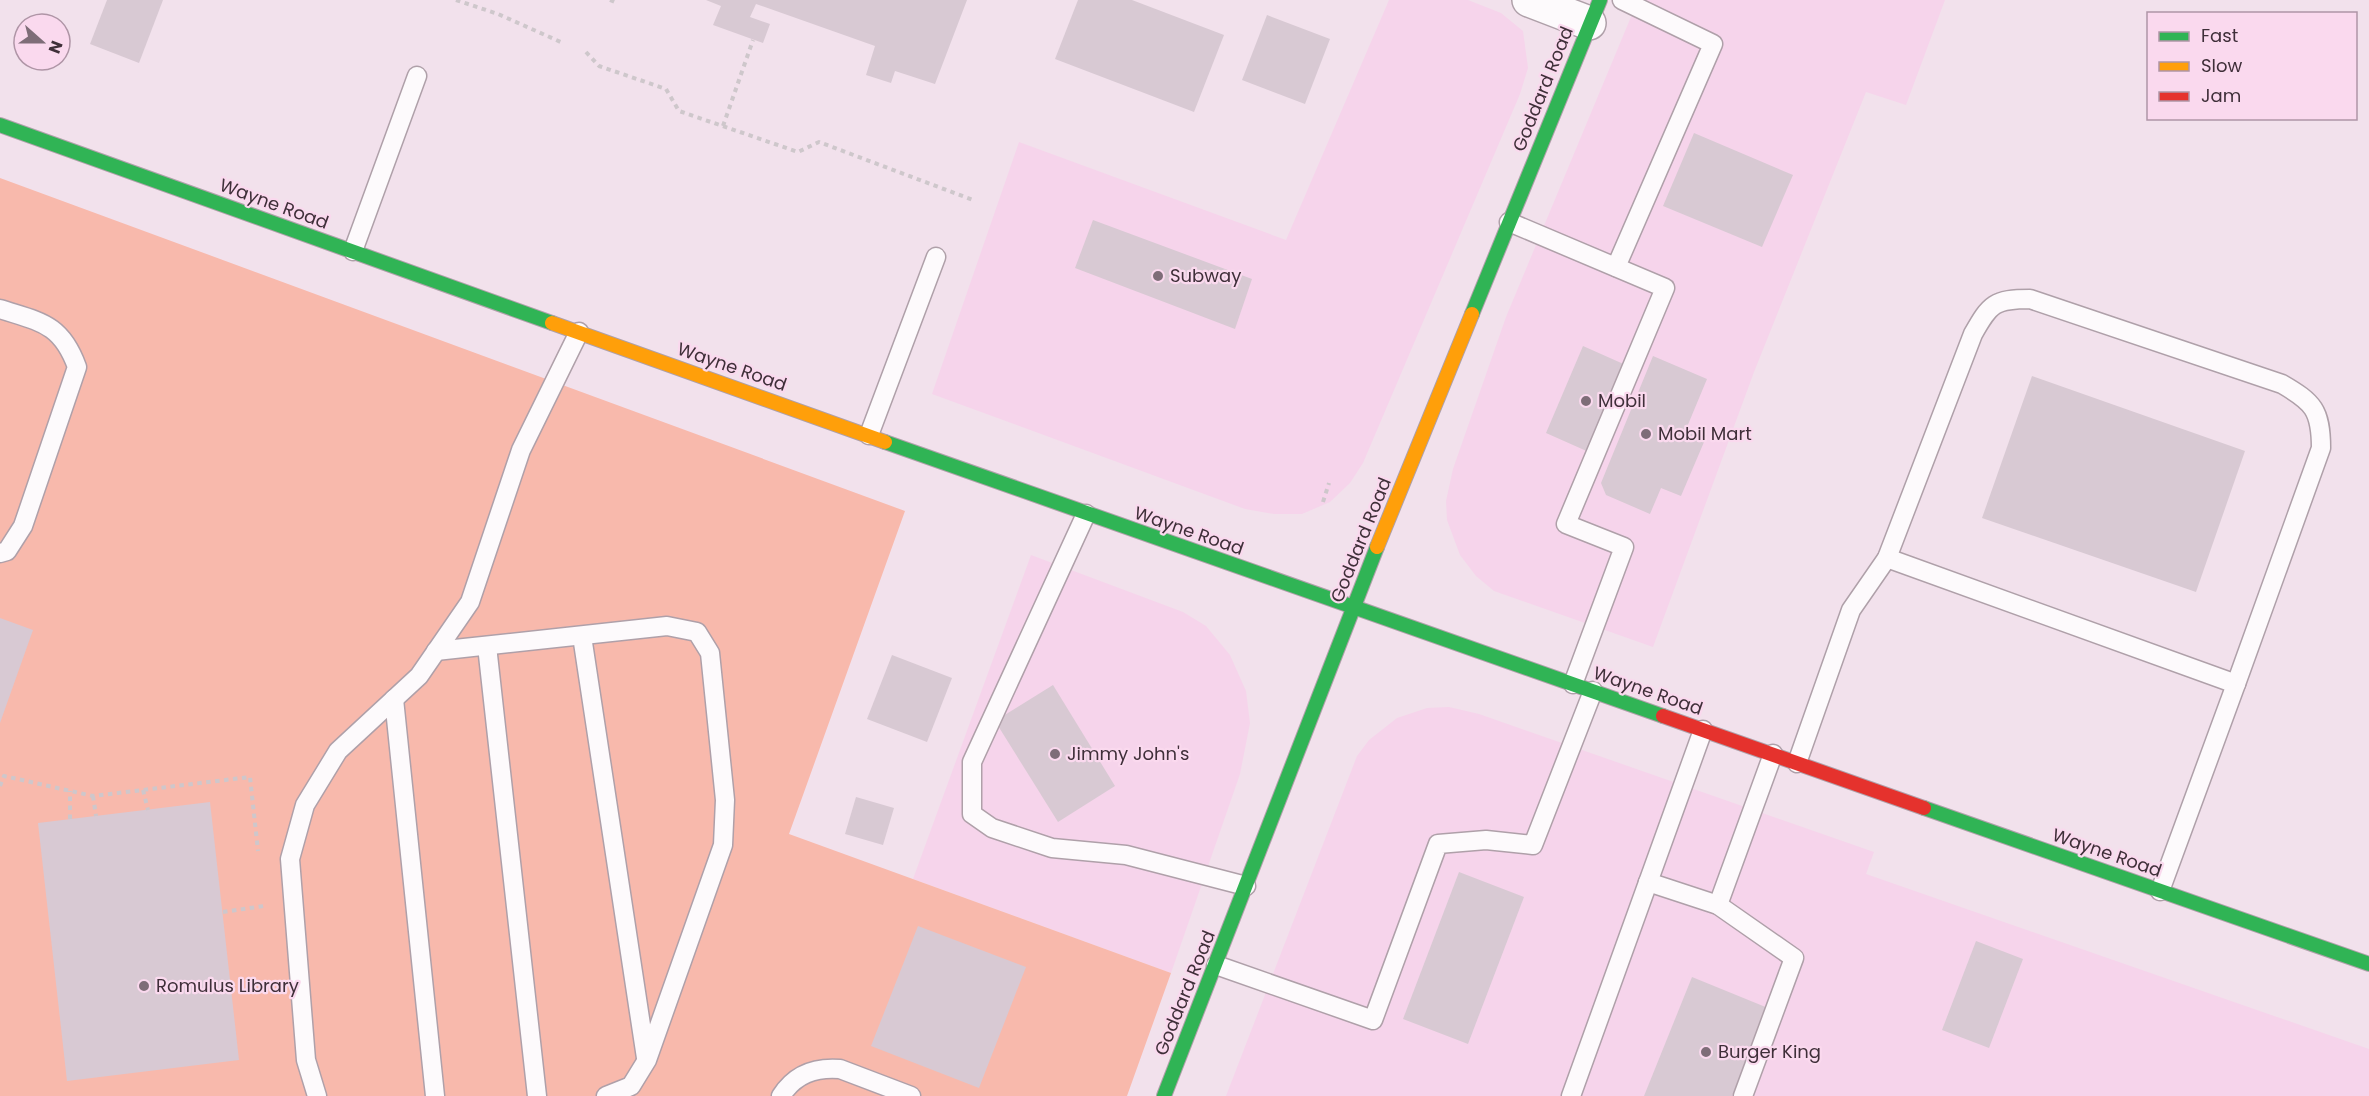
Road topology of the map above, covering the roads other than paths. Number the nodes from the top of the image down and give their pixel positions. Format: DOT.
graph roads {
  1 [pos="1528,0"];
  2 [pos="1622,0"];
  3 [pos="1594,12"];
  4 [pos="417,76"];
  5 [pos="0,125"];
  6 [pos="1509,222"];
  7 [pos="353,251"];
  8 [pos="936,257"];
  9 [pos="1616,267"];
  10 [pos="0,309"];
  11 [pos="579,332"];
  12 [pos="869,435"];
  13 [pos="1086,514"];
  14 [pos="0,553"];
  15 [pos="1887,558"];
  16 [pos="1353,607"];
  17 [pos="582,636"];
  18 [pos="487,646"];
  19 [pos="436,651"];
  20 [pos="1573,684"];
  21 [pos="2236,684"];
  22 [pos="1593,691"];
  23 [pos="394,699"];
  24 [pos="1703,730"];
  25 [pos="1773,754"];
  26 [pos="1797,763"];
  27 [pos="1648,882"];
  28 [pos="1246,886"];
  29 [pos="2160,891"];
  30 [pos="1718,905"];
  31 [pos="2369,964"];
  32 [pos="1216,965"];
  33 [pos="647,1060"];
  34 [pos="317,1096"];
  35 [pos="435,1096"];
  36 [pos="537,1096"];
  37 [pos="606,1096"];
  38 [pos="781,1096"];
  39 [pos="911,1096"];
  40 [pos="1164,1096"];
  41 [pos="1571,1096"];
  42 [pos="1743,1096"];
  1 -- 3 [label="street"];
  2 -- 9 [label="lane"];
  3 -- 6 [label="main road, Goddard Road"];
  4 -- 7 [label="lane"];
  5 -- 7 [label="main road, Wayne Road"];
  6 -- 9 [label="lane"];
  6 -- 16 [label="main road, Goddard Road"];
  7 -- 11 [label="main road, Wayne Road"];
  8 -- 12 [label="lane"];
  9 -- 20 [label="lane"];
  10 -- 14 [label="lane"];
  11 -- 12 [label="main road, Wayne Road"];
  11 -- 19 [label="lane"];
  12 -- 13 [label="main road, Wayne Road"];
  13 -- 16 [label="main road, Wayne Road"];
  13 -- 28 [label="lane"];
  15 -- 21 [label="lane"];
  15 -- 21 [label="lane"];
  15 -- 26 [label="lane"];
  16 -- 20 [label="main road, Wayne Road"];
  16 -- 28 [label="main road, Goddard Road"];
  17 -- 18 [label="lane"];
  17 -- 33 [label="lane"];
  17 -- 33 [label="lane"];
  18 -- 19 [label="lane"];
  18 -- 36 [label="lane"];
  19 -- 23 [label="lane"];
  20 -- 22 [label="main road, Wayne Road"];
  21 -- 29 [label="lane"];
  22 -- 24 [label="main road, Wayne Road"];
  22 -- 32 [label="lane"];
  23 -- 34 [label="lane"];
  23 -- 35 [label="lane"];
  24 -- 25 [label="main road, Wayne Road"];
  24 -- 27 [label="lane"];
  25 -- 26 [label="main road, Wayne Road"];
  25 -- 30 [label="lane"];
  26 -- 29 [label="main road, Wayne Road"];
  27 -- 30 [label="lane"];
  27 -- 41 [label="lane"];
  28 -- 32 [label="main road, Goddard Road"];
  29 -- 31 [label="main road, Wayne Road"];
  30 -- 42 [label="lane"];
  32 -- 40 [label="main road, Goddard Road"];
  33 -- 37 [label="lane"];
  38 -- 39 [label="lane"];
}
